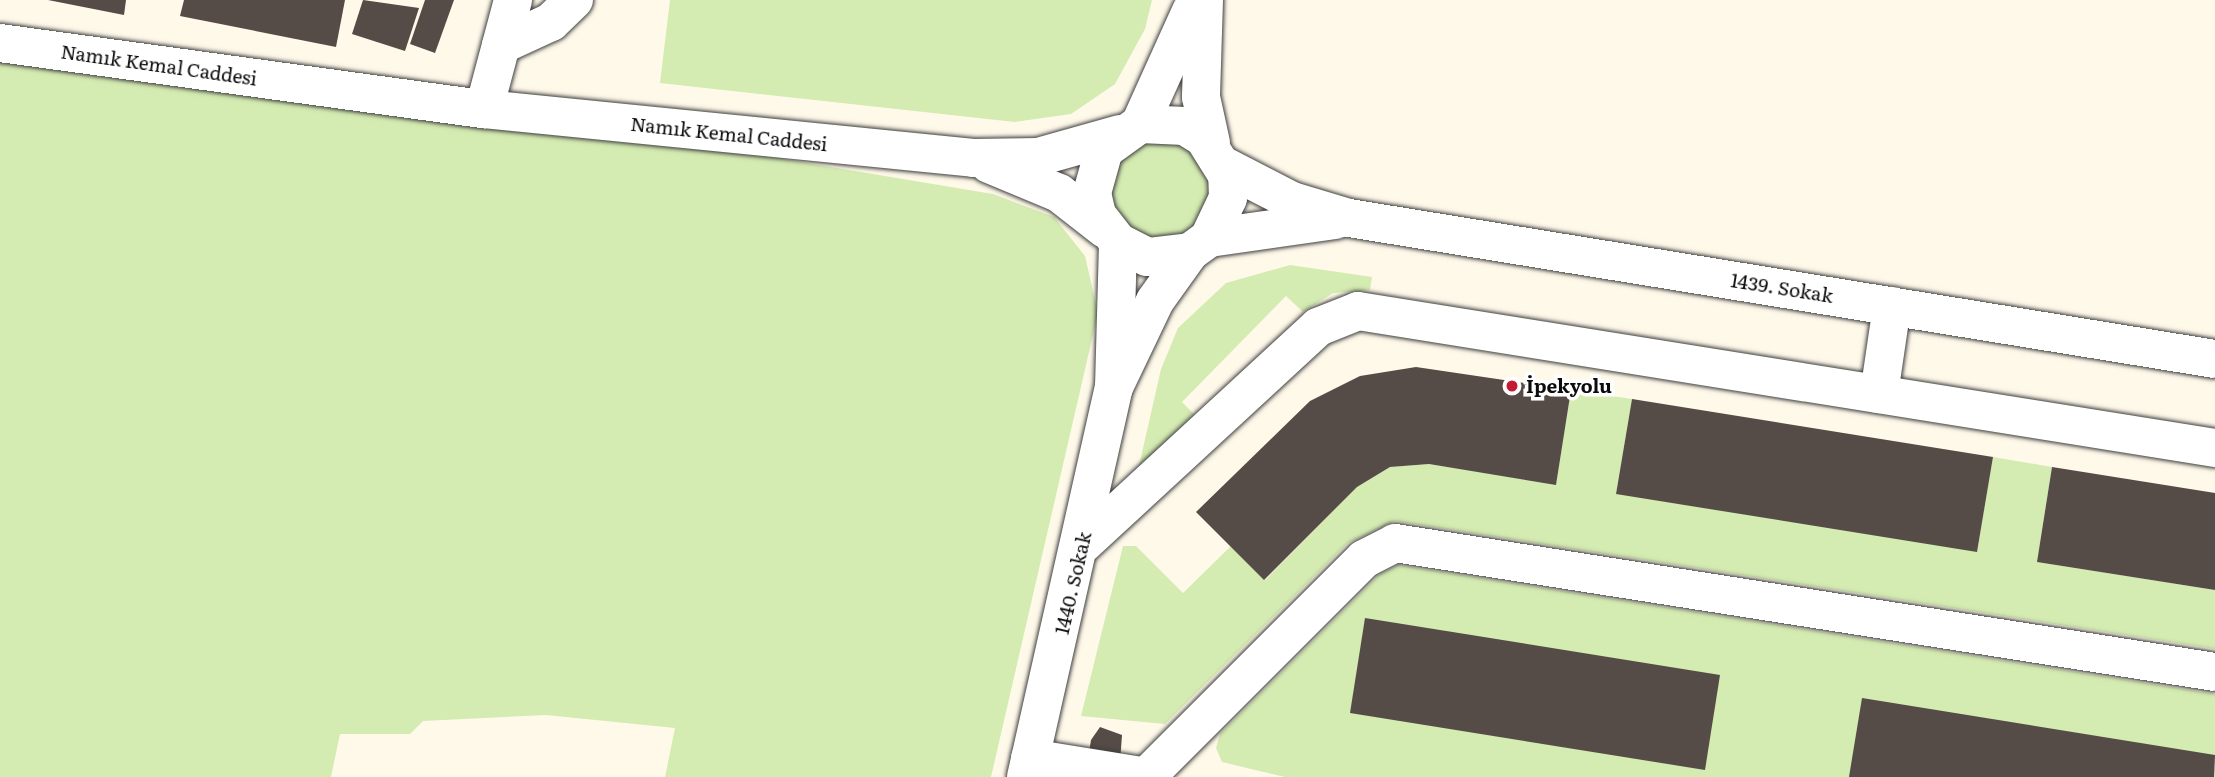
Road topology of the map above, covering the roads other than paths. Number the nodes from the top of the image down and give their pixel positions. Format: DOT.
graph roads {
  1 [pos="513,0"];
  2 [pos="574,0"];
  3 [pos="1197,0"];
  4 [pos="1204,0"];
  5 [pos="0,43"];
  6 [pos="501,45"];
  7 [pos="484,109"];
  8 [pos="1130,129"];
  9 [pos="1216,154"];
  10 [pos="974,158"];
  11 [pos="1349,218"];
  12 [pos="1111,235"];
  13 [pos="1200,245"];
  14 [pos="1892,306"];
  15 [pos="2215,359"];
  16 [pos="1114,387"];
  17 [pos="1879,394"];
  18 [pos="2215,448"];
  19 [pos="1083,544"];
  20 [pos="2215,672"];
  21 [pos="1028,767"];
  22 [pos="1146,777"];
  1 -- 6 [label="street"];
  2 -- 6 [label="street"];
  3 -- 8 [label="street"];
  4 -- 9 [label="street"];
  5 -- 7 [label="street, Namık Kemal Caddesi"];
  6 -- 7 [label="street"];
  7 -- 10 [label="street, Namık Kemal Caddesi"];
  8 -- 9 [label="street"];
  8 -- 10 [label="street"];
  8 -- 12 [label="street"];
  9 -- 11 [label="street"];
  9 -- 13 [label="street"];
  10 -- 12 [label="street"];
  11 -- 13 [label="street"];
  11 -- 14 [label="street, 1439. Sokak"];
  12 -- 13 [label="street"];
  12 -- 16 [label="street"];
  13 -- 16 [label="street"];
  14 -- 15 [label="street, 1439. Sokak"];
  14 -- 17 [label="street"];
  16 -- 19 [label="street, 1440. Sokak"];
  17 -- 18 [label="street"];
  17 -- 19 [label="street"];
  19 -- 21 [label="street, 1440. Sokak"];
  20 -- 22 [label="street"];
  21 -- 22 [label="street"];
}
